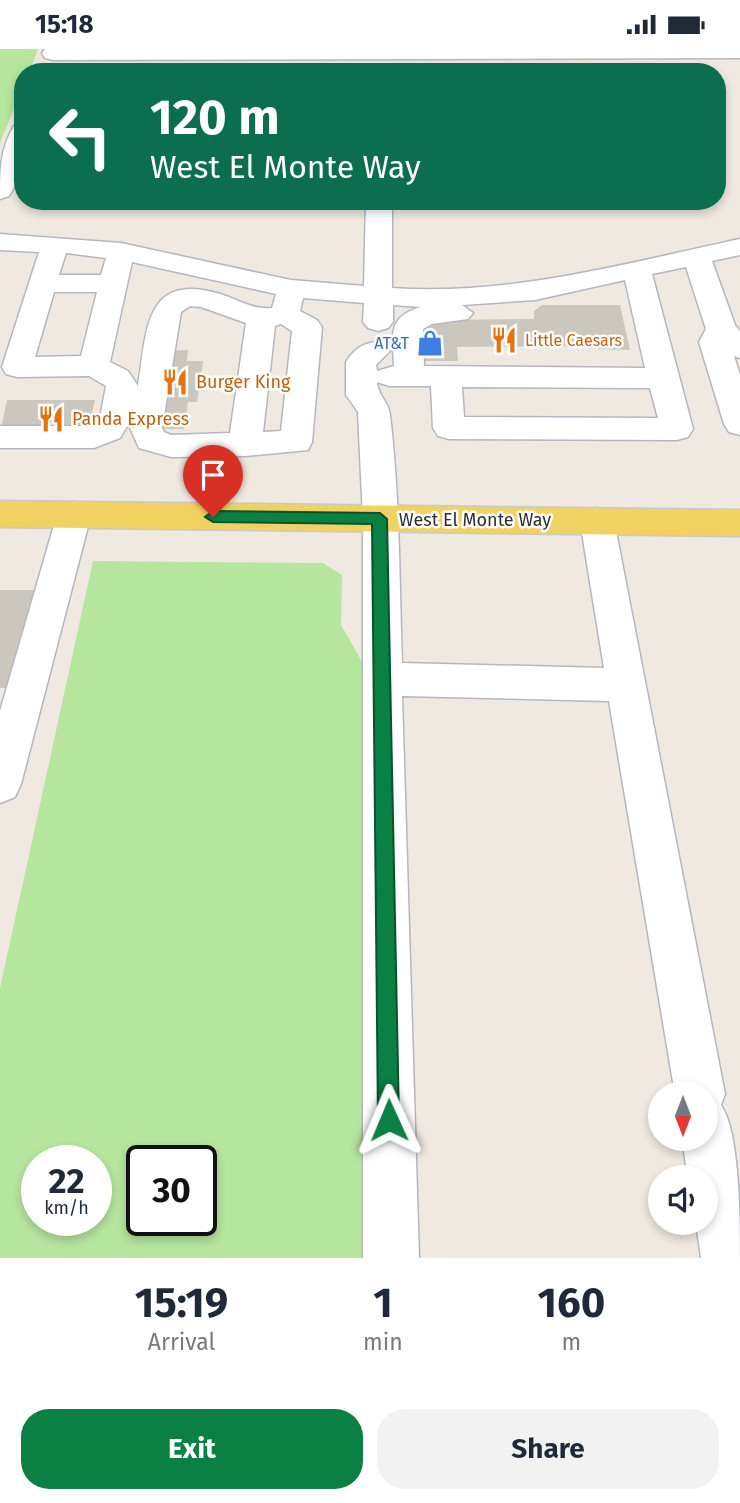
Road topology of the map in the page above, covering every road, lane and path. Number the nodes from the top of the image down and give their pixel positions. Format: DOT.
graph roads {
  1 [pos="99,51"];
  2 [pos="157,51"];
  3 [pos="210,51"];
  4 [pos="740,51"];
  5 [pos="51,58"];
  6 [pos="376,62"];
  7 [pos="14,154"];
  8 [pos="0,191"];
  9 [pos="379,210"];
  10 [pos="0,242"];
  11 [pos="55,243"];
  12 [pos="740,247"];
  13 [pos="121,251"];
  14 [pos="696,255"];
  15 [pos="636,268"];
  16 [pos="113,283"];
  17 [pos="42,284"];
  18 [pos="535,291"];
  19 [pos="380,298"];
  20 [pos="279,307"];
  21 [pos="730,338"];
  22 [pos="94,366"];
  23 [pos="391,368"];
  24 [pos="8,373"];
  25 [pos="446,375"];
  26 [pos="663,378"];
  27 [pos="740,424"];
  28 [pos="0,437"];
  29 [pos="245,445"];
  30 [pos="0,514"];
  31 [pos="74,515"];
  32 [pos="380,519"];
  33 [pos="597,521"];
  34 [pos="740,523"];
  35 [pos="382,679"];
  36 [pos="627,685"];
  37 [pos="1,779"];
  38 [pos="698,1081"];
  39 [pos="710,1151"];
  40 [pos="391,1258"];
  41 [pos="729,1258"];
  1 -- 2 [label="street"];
  1 -- 5 [label="street"];
  2 -- 3 [label="street"];
  3 -- 6 [label="street"];
  4 -- 6 [label="street"];
  7 -- 8 [label="street"];
  9 -- 19 [label="street"];
  10 -- 11 [label="street"];
  11 -- 13 [label="street"];
  11 -- 17 [label="street"];
  12 -- 14 [label="street"];
  13 -- 16 [label="street"];
  13 -- 20 [label="street"];
  14 -- 15 [label="street"];
  14 -- 21 [label="street"];
  15 -- 18 [label="street"];
  15 -- 26 [label="street"];
  16 -- 17 [label="street"];
  16 -- 22 [label="street"];
  17 -- 24 [label="street"];
  18 -- 19 [label="street"];
  18 -- 23 [label="street"];
  19 -- 20 [label="street"];
  19 -- 23 [label="street"];
  20 -- 29 [label="street"];
  20 -- 29 [label="street"];
  20 -- 29 [label="street"];
  21 -- 27 [label="street"];
  22 -- 24 [label="street"];
  22 -- 28 [label="street"];
  23 -- 25 [label="street"];
  23 -- 32 [label="street"];
  25 -- 26 [label="street"];
  25 -- 26 [label="street"];
  30 -- 31 [label="main road, West El Monte Way"];
  31 -- 32 [label="main road, West El Monte Way"];
  31 -- 37 [label="street"];
  32 -- 33 [label="main road, West El Monte Way"];
  32 -- 35 [label="street"];
  33 -- 34 [label="main road, West El Monte Way"];
  33 -- 36 [label="street"];
  35 -- 36 [label="street"];
  35 -- 40 [label="street"];
  36 -- 38 [label="street"];
  39 -- 41 [label="street"];
}
